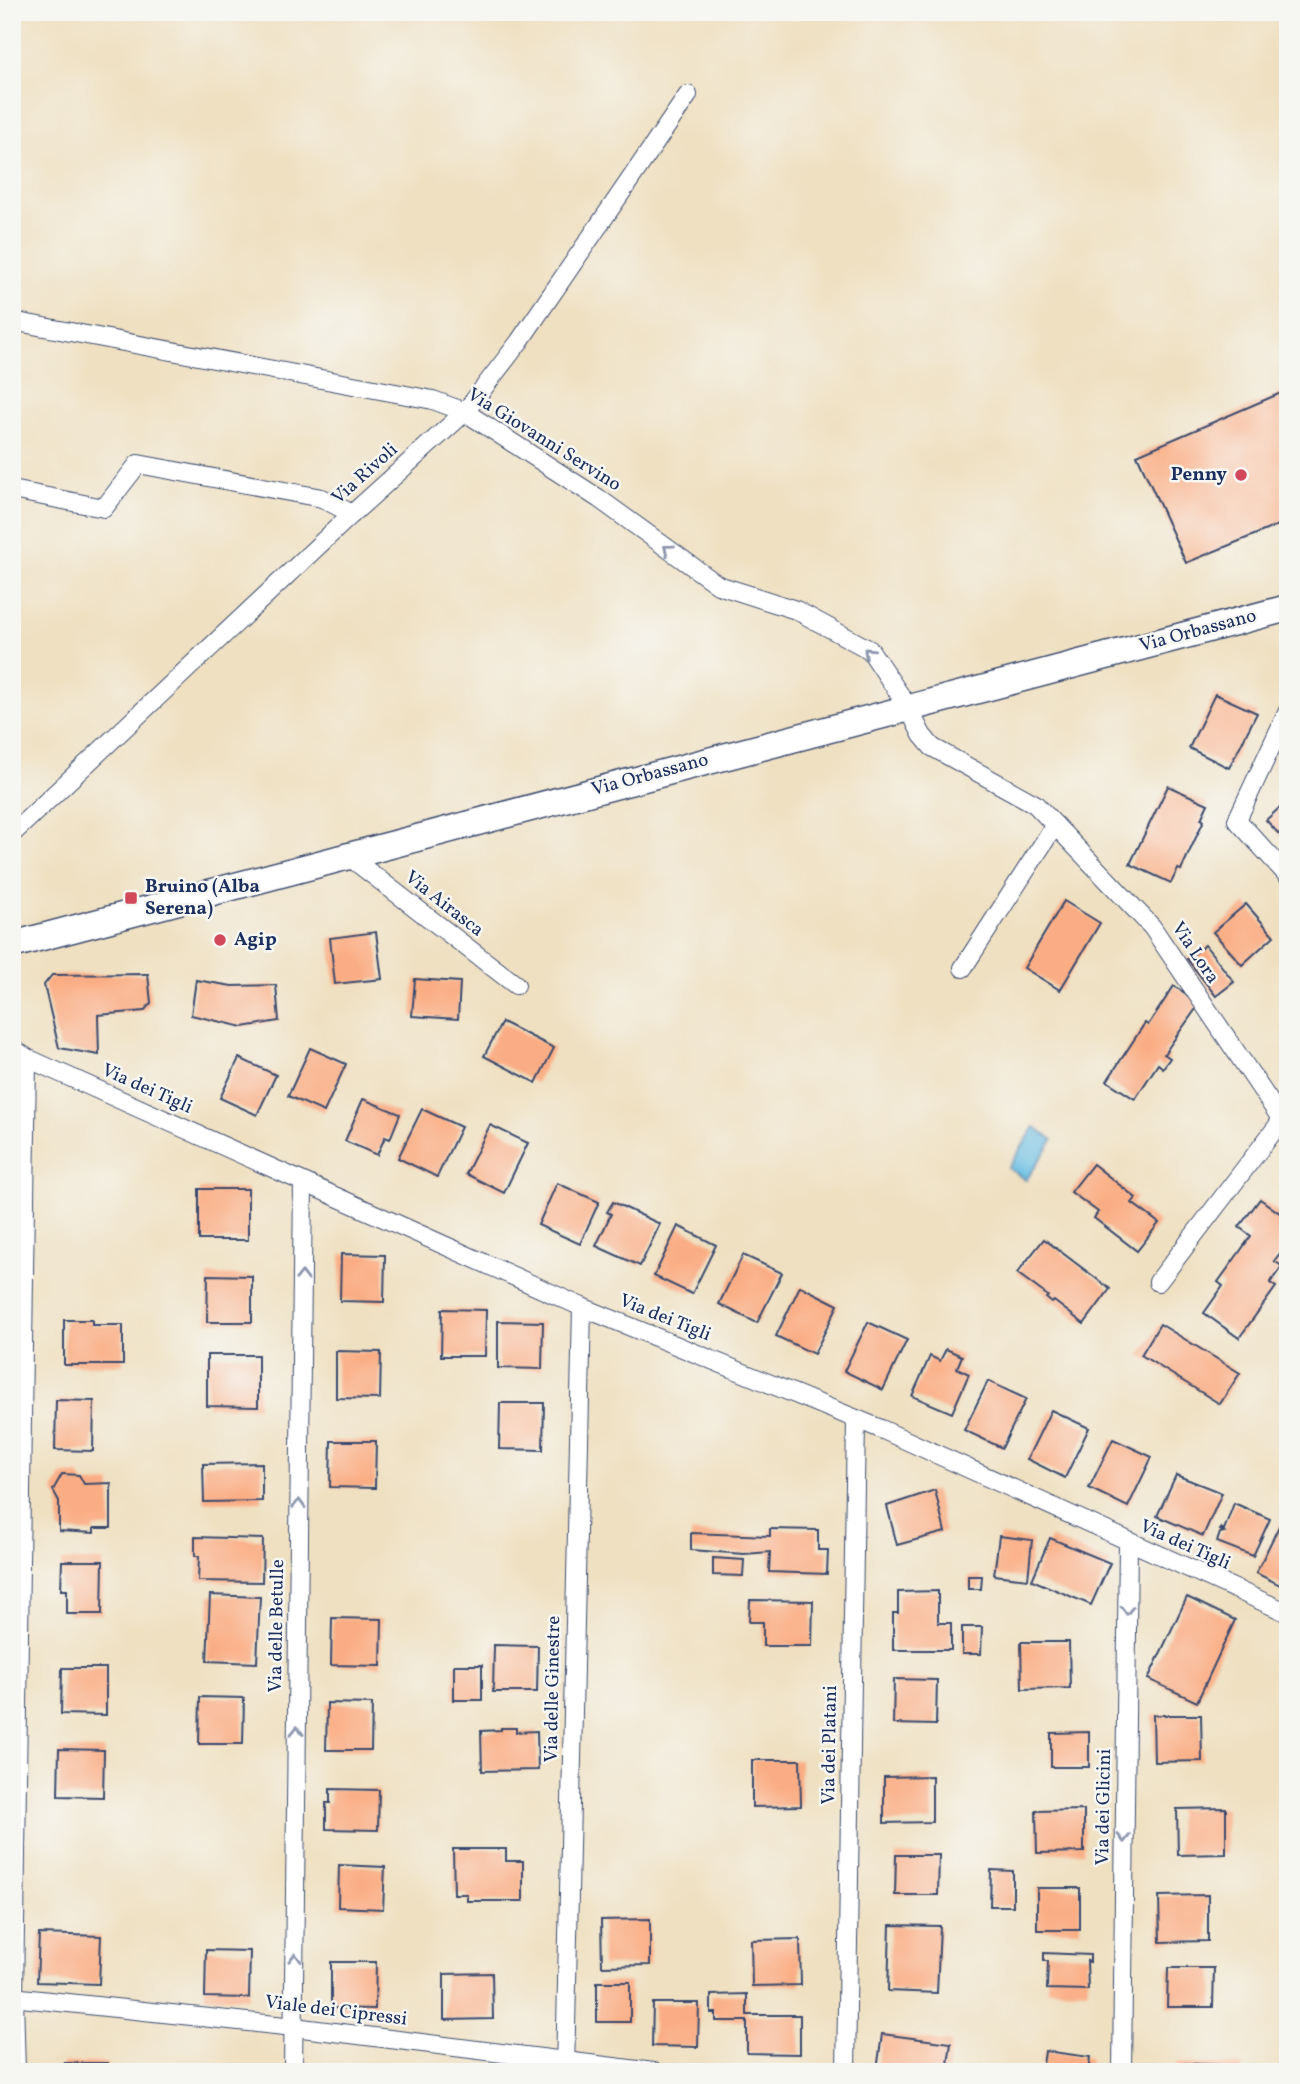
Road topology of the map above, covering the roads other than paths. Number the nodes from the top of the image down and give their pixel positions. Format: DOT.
graph roads {
  1 [pos="688,95"];
  2 [pos="12,321"];
  3 [pos="465,412"];
  4 [pos="12,490"];
  5 [pos="352,513"];
  6 [pos="1288,608"];
  7 [pos="908,707"];
  8 [pos="1288,711"];
  9 [pos="1055,825"];
  10 [pos="12,834"];
  11 [pos="347,855"];
  12 [pos="1288,876"];
  13 [pos="12,945"];
  14 [pos="962,968"];
  15 [pos="516,985"];
  16 [pos="17,1054"];
  17 [pos="1285,1124"];
  18 [pos="303,1182"];
  19 [pos="1158,1282"];
  20 [pos="582,1307"];
  21 [pos="856,1419"];
  22 [pos="1128,1542"];
  23 [pos="1288,1614"];
  24 [pos="13,1997"];
  25 [pos="294,2027"];
  26 [pos="566,2066"];
  27 [pos="16,2072"];
  28 [pos="293,2072"];
  29 [pos="654,2072"];
  30 [pos="846,2072"];
  31 [pos="1122,2072"];
  1 -- 3 [label="street, Via Rivoli"];
  2 -- 3 [label="street, Via Giovanni Servino"];
  3 -- 5 [label="street, Via Rivoli"];
  7 -- 3 [label="street, Via Giovanni Servino, one-way"];
  4 -- 5 [label="street"];
  5 -- 10 [label="street, Via Rivoli"];
  6 -- 7 [label="main road, Via Orbassano"];
  7 -- 9 [label="street, Via Lora"];
  7 -- 11 [label="main road, Via Orbassano"];
  8 -- 12 [label="street"];
  9 -- 14 [label="street"];
  9 -- 17 [label="street, Via Lora"];
  11 -- 13 [label="main road, Via Orbassano"];
  11 -- 15 [label="street, Via Airasca"];
  16 -- 18 [label="street, Via dei Tigli"];
  16 -- 24 [label="street"];
  17 -- 19 [label="street, Via Lora"];
  18 -- 20 [label="street, Via dei Tigli"];
  25 -- 18 [label="street, Via delle Betulle, one-way"];
  20 -- 21 [label="street, Via dei Tigli"];
  20 -- 26 [label="street, Via delle Ginestre"];
  21 -- 22 [label="street, Via dei Tigli"];
  21 -- 30 [label="street, Via dei Platani"];
  22 -- 23 [label="street, Via dei Tigli"];
  22 -- 31 [label="street, Via dei Glicini, one-way"];
  24 -- 25 [label="street, Viale dei Cipressi"];
  24 -- 27 [label="street"];
  25 -- 26 [label="street, Viale dei Cipressi"];
  25 -- 28 [label="street, Via delle Betulle"];
  26 -- 29 [label="street, Viale dei Cipressi"];
}
